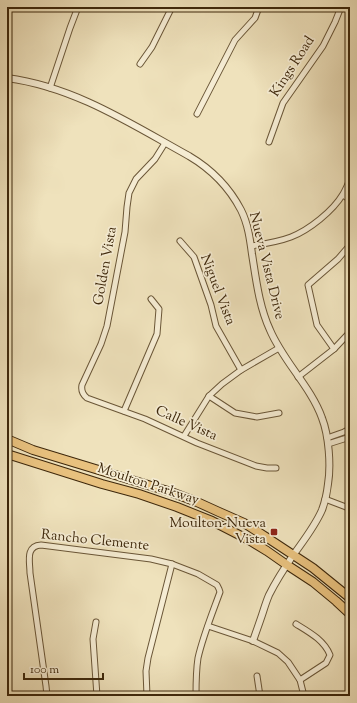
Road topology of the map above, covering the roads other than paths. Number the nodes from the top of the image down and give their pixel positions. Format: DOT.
graph roads {
  1 [pos="78,7"];
  2 [pos="172,7"];
  3 [pos="259,7"];
  4 [pos="341,7"];
  5 [pos="140,64"];
  6 [pos="7,78"];
  7 [pos="50,88"];
  8 [pos="197,114"];
  9 [pos="269,142"];
  10 [pos="165,143"];
  11 [pos="350,180"];
  12 [pos="343,195"];
  13 [pos="350,200"];
  14 [pos="180,240"];
  15 [pos="350,245"];
  16 [pos="251,246"];
  17 [pos="151,299"];
  18 [pos="350,332"];
  19 [pos="279,348"];
  20 [pos="334,350"];
  21 [pos="241,370"];
  22 [pos="298,377"];
  23 [pos="209,396"];
  24 [pos="87,398"];
  25 [pos="124,411"];
  26 [pos="279,413"];
  27 [pos="350,429"];
  28 [pos="184,436"];
  29 [pos="350,436"];
  30 [pos="7,439"];
  31 [pos="327,441"];
  32 [pos="7,454"];
  33 [pos="276,468"];
  34 [pos="325,499"];
  35 [pos="350,509"];
  36 [pos="294,555"];
  37 [pos="172,564"];
  38 [pos="287,565"];
  39 [pos="350,598"];
  40 [pos="350,614"];
  41 [pos="96,622"];
  42 [pos="296,624"];
  43 [pos="208,626"];
  44 [pos="253,641"];
  45 [pos="257,676"];
  46 [pos="300,680"];
  47 [pos="47,696"];
  48 [pos="98,696"];
  49 [pos="147,696"];
  50 [pos="196,696"];
  51 [pos="260,696"];
  52 [pos="304,696"];
  1 -- 7 [label="street"];
  2 -- 5 [label="street"];
  3 -- 8 [label="street"];
  4 -- 9 [label="street, Kings Road"];
  6 -- 7 [label="street, Nueva Vista Drive"];
  7 -- 10 [label="street, Nueva Vista Drive"];
  10 -- 16 [label="street, Nueva Vista Drive"];
  10 -- 24 [label="street, Golden Vista"];
  11 -- 12 [label="street"];
  12 -- 13 [label="street"];
  12 -- 16 [label="street"];
  14 -- 21 [label="street, Niguel Vista"];
  15 -- 20 [label="street"];
  16 -- 19 [label="street, Nueva Vista Drive"];
  17 -- 25 [label="street"];
  18 -- 20 [label="street"];
  19 -- 21 [label="street"];
  19 -- 22 [label="street, Nueva Vista Drive"];
  20 -- 22 [label="street"];
  21 -- 23 [label="street"];
  22 -- 31 [label="street, Nueva Vista Drive"];
  23 -- 26 [label="street"];
  23 -- 28 [label="street"];
  24 -- 25 [label="street, Calle Vista"];
  25 -- 28 [label="street, Calle Vista"];
  27 -- 31 [label="street"];
  28 -- 33 [label="street, Calle Vista"];
  29 -- 31 [label="street"];
  30 -- 36 [label="main road, Moulton Parkway"];
  31 -- 34 [label="street, Nueva Vista Drive"];
  32 -- 38 [label="main road, Moulton Parkway"];
  34 -- 35 [label="street"];
  34 -- 36 [label="street, Nueva Vista Drive"];
  36 -- 38 [label="street, Nueva Vista Drive"];
  36 -- 39 [label="main road, Moulton Parkway"];
  37 -- 43 [label="street, Rancho Clemente"];
  37 -- 47 [label="street, Rancho Clemente"];
  37 -- 49 [label="street"];
  38 -- 40 [label="main road, Moulton Parkway"];
  38 -- 44 [label="street, Nueva Vista Drive"];
  41 -- 48 [label="street"];
  42 -- 46 [label="street"];
  43 -- 44 [label="street"];
  43 -- 50 [label="street"];
  44 -- 46 [label="street"];
  45 -- 51 [label="street"];
  46 -- 52 [label="street"];
}
